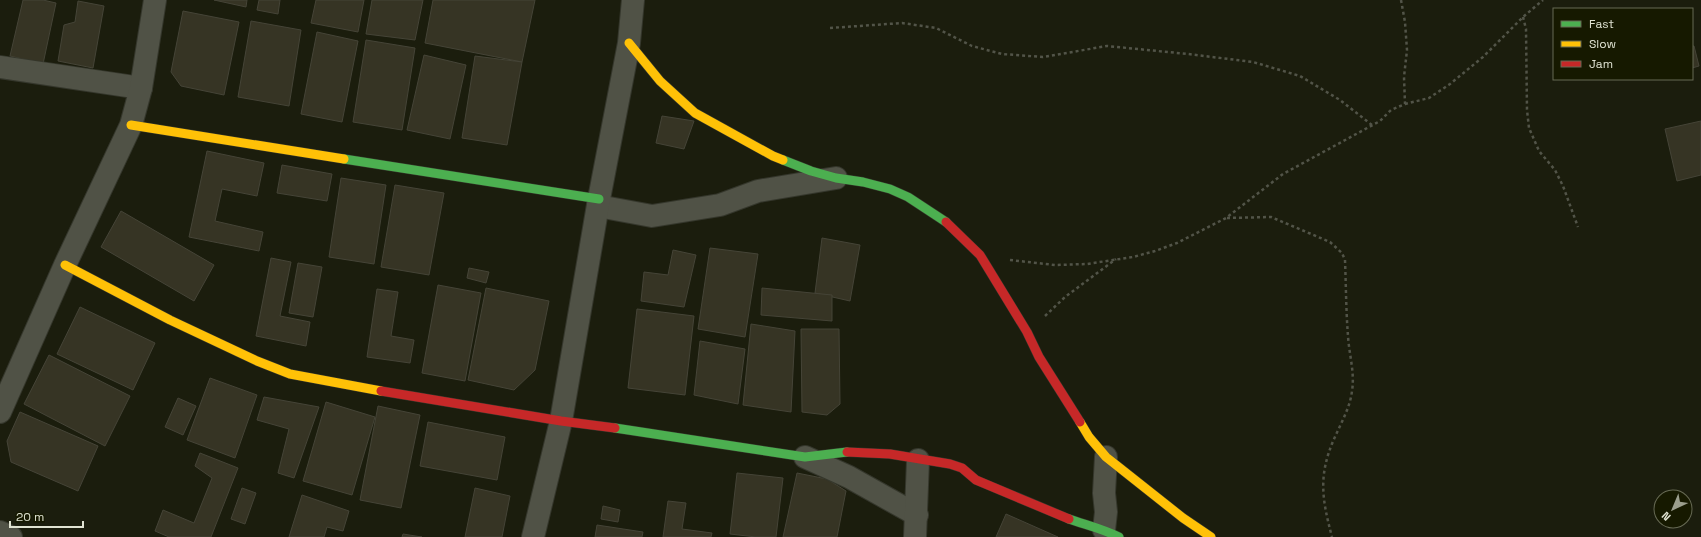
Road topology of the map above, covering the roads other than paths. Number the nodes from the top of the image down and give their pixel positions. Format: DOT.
graph roads {
  1 [pos="155,0"];
  2 [pos="633,0"];
  3 [pos="629,44"];
  4 [pos="0,67"];
  5 [pos="141,88"];
  6 [pos="131,125"];
  7 [pos="836,178"];
  8 [pos="598,202"];
  9 [pos="65,265"];
  10 [pos="0,412"];
  11 [pos="561,421"];
  12 [pos="1106,456"];
  13 [pos="805,457"];
  14 [pos="918,460"];
  15 [pos="917,515"];
  16 [pos="0,532"];
  17 [pos="1112,533"];
  18 [pos="11,537"];
  19 [pos="533,537"];
  20 [pos="915,537"];
  21 [pos="1211,537"];
  1 -- 5 [label="street"];
  2 -- 3 [label="street"];
  3 -- 7 [label="street"];
  3 -- 8 [label="street"];
  4 -- 5 [label="street"];
  5 -- 6 [label="street"];
  6 -- 8 [label="street"];
  6 -- 9 [label="street"];
  7 -- 8 [label="street"];
  7 -- 12 [label="street"];
  8 -- 11 [label="street"];
  9 -- 10 [label="street"];
  9 -- 11 [label="street"];
  11 -- 13 [label="street"];
  11 -- 19 [label="street"];
  12 -- 17 [label="street"];
  12 -- 21 [label="street"];
  13 -- 14 [label="street"];
  13 -- 15 [label="street"];
  14 -- 15 [label="street"];
  14 -- 17 [label="street"];
  15 -- 20 [label="street"];
  16 -- 18 [label="street"];
}
